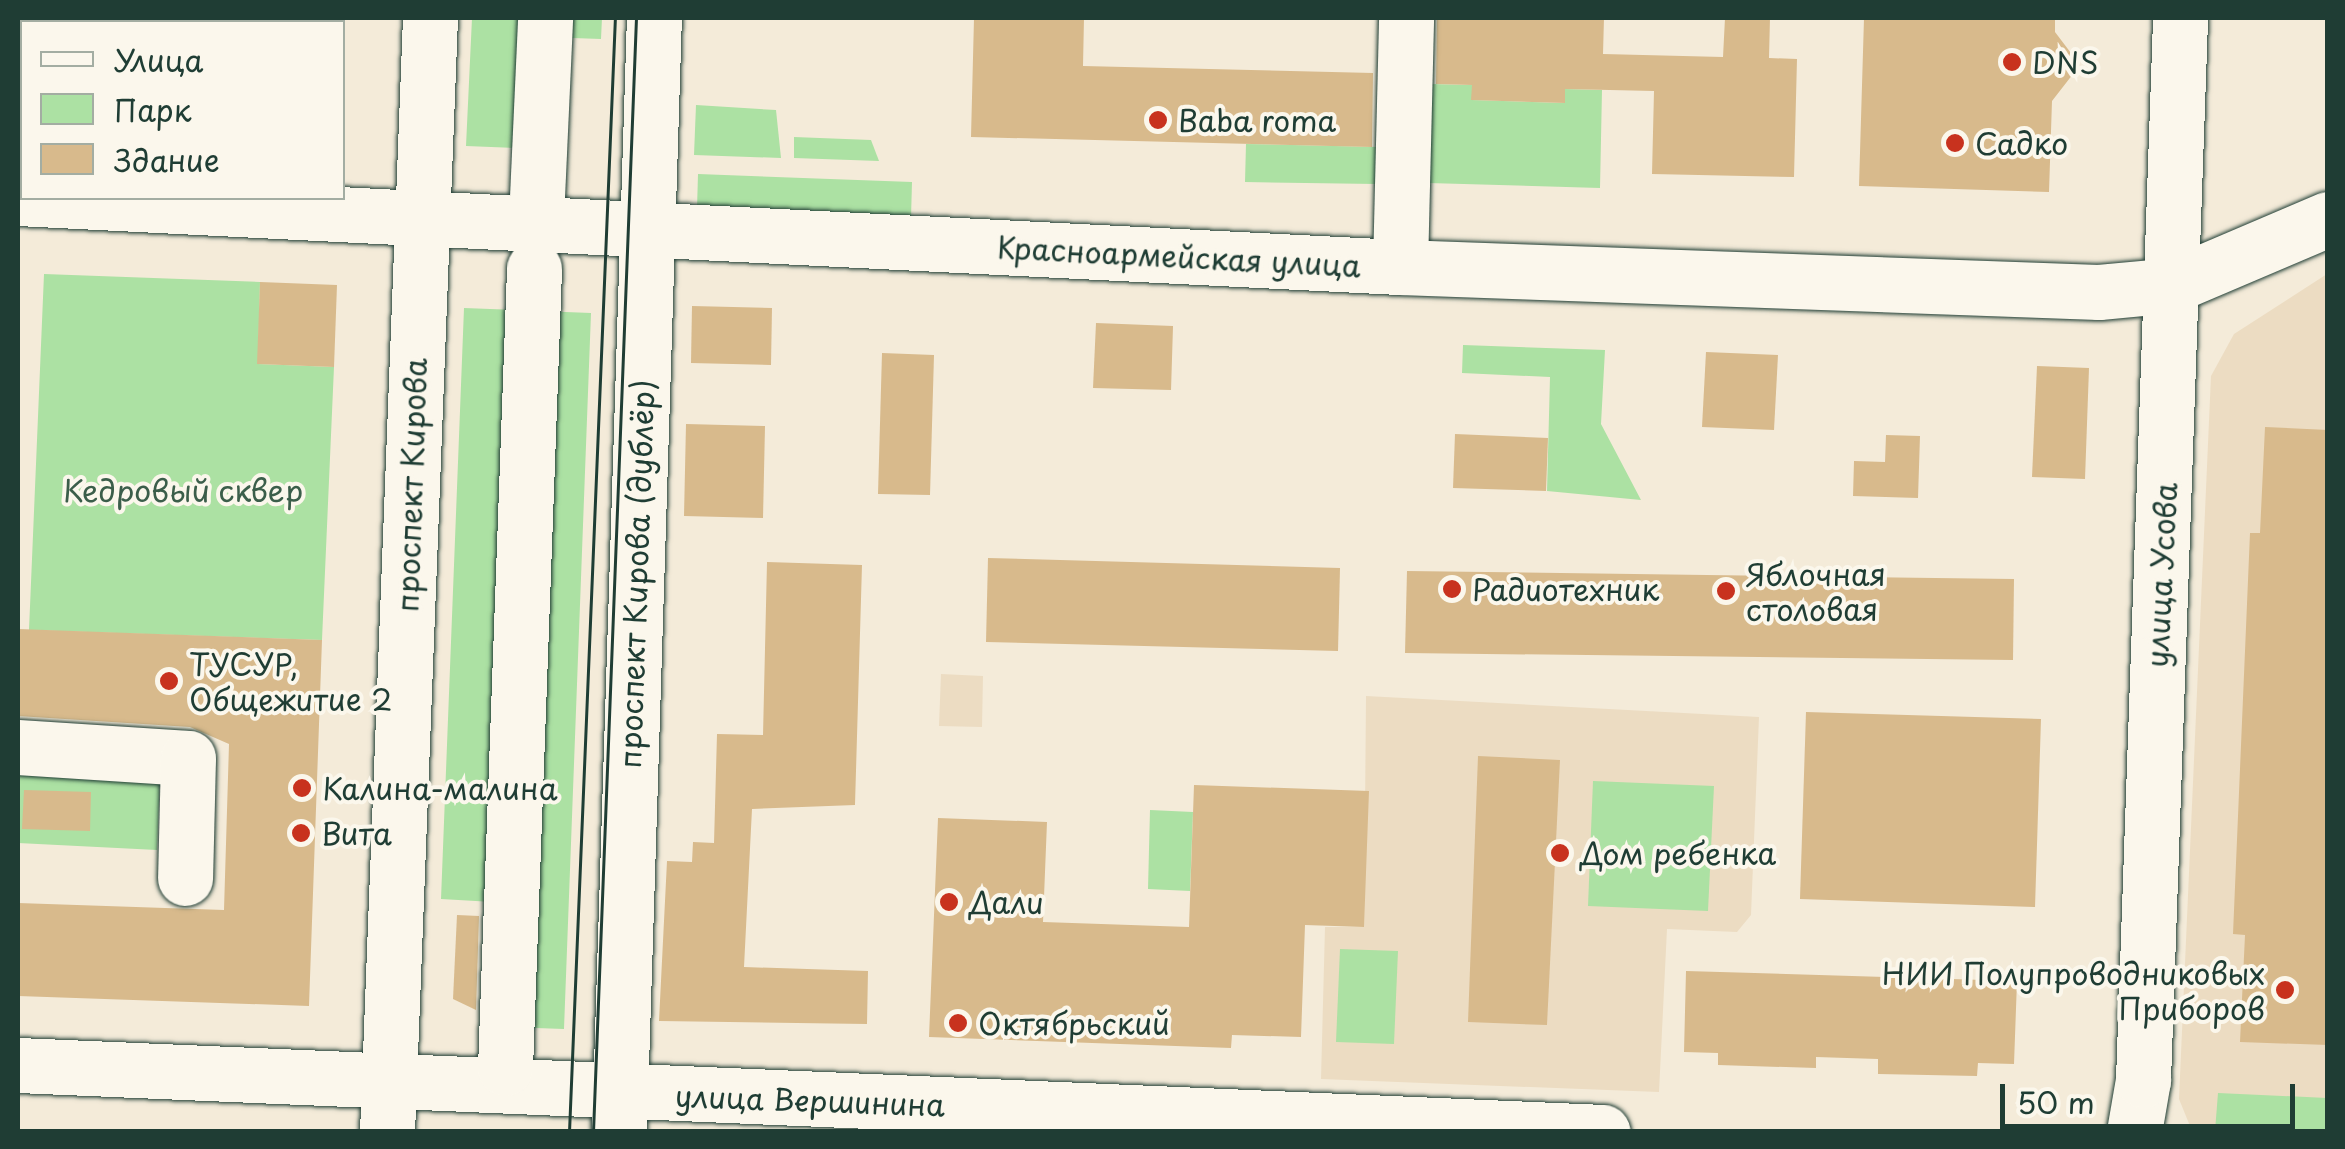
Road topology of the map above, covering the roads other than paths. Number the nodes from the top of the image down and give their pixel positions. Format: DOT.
graph roads {
  1 [pos="430,18"];
  2 [pos="544,18"];
  3 [pos="654,18"];
  4 [pos="1406,18"];
  5 [pos="2180,18"];
  6 [pos="537,197"];
  7 [pos="58,200"];
  8 [pos="422,218"];
  9 [pos="2328,219"];
  10 [pos="646,231"];
  11 [pos="1400,268"];
  12 [pos="534,269"];
  13 [pos="2173,285"];
  14 [pos="18,747"];
  15 [pos="185,878"];
  16 [pos="18,1066"];
  17 [pos="504,1105"];
  18 [pos="388,1107"];
  19 [pos="619,1112"];
  20 [pos="1111,1120"];
  21 [pos="1504,1129"];
  22 [pos="1603,1132"];
  23 [pos="2134,1132"];
  1 -- 8 [label="main road, проспект Кирова"];
  2 -- 6 [label="main road"];
  3 -- 10 [label="main road, проспект Кирова (дублёр)"];
  4 -- 11 [label="main road"];
  5 -- 13 [label="main road, улица Усова"];
  7 -- 8 [label="main road, Красноармейская улица"];
  8 -- 10 [label="main road, Красноармейская улица"];
  8 -- 18 [label="main road, проспект Кирова"];
  9 -- 13 [label="main road, Красноармейская улица"];
  10 -- 11 [label="main road, Красноармейская улица"];
  10 -- 19 [label="main road, проспект Кирова (дублёр)"];
  11 -- 13 [label="main road, Красноармейская улица"];
  12 -- 17 [label="main road"];
  13 -- 23 [label="main road, улица Усова"];
  14 -- 15 [label="main road"];
  16 -- 18 [label="main road, улица Вершинина"];
  18 -- 19 [label="main road, улица Вершинина"];
  19 -- 20 [label="main road, улица Вершинина"];
  20 -- 21 [label="main road, улица Вершинина"];
  21 -- 22 [label="main road, улица Вершинина"];
}
